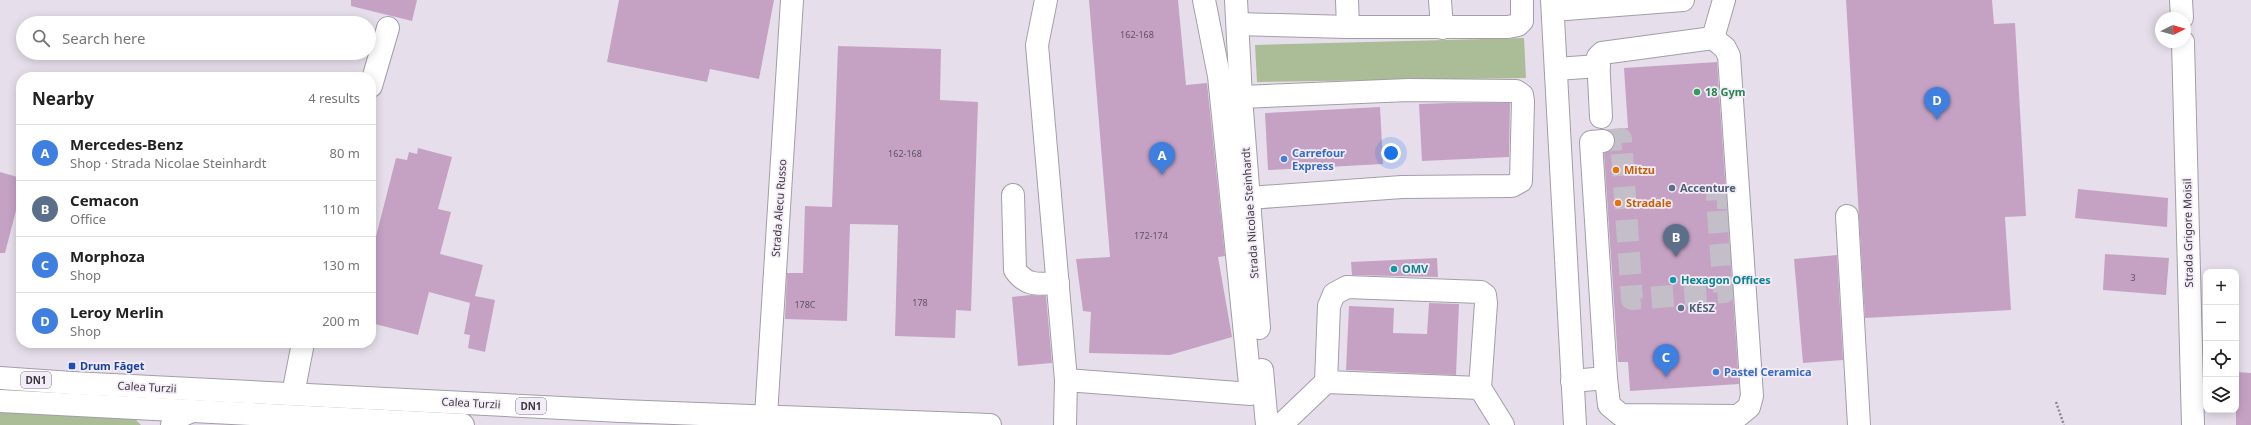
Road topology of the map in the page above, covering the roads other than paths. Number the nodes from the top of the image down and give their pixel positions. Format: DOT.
graph roads {
  1 [pos="792,0"];
  2 [pos="1046,0"];
  3 [pos="1204,0"];
  4 [pos="1236,0"];
  5 [pos="1347,0"];
  6 [pos="1440,0"];
  7 [pos="1522,0"];
  8 [pos="1683,0"];
  9 [pos="1724,0"];
  10 [pos="2182,0"];
  11 [pos="1552,5"];
  12 [pos="2182,12"];
  13 [pos="1238,24"];
  14 [pos="1348,27"];
  15 [pos="388,28"];
  16 [pos="1442,28"];
  17 [pos="1713,38"];
  18 [pos="2183,48"];
  19 [pos="375,72"];
  20 [pos="1599,72"];
  21 [pos="1556,76"];
  22 [pos="1241,97"];
  23 [pos="1601,117"];
  24 [pos="1603,141"];
  25 [pos="1013,195"];
  26 [pos="1249,198"];
  27 [pos="1847,216"];
  28 [pos="1058,283"];
  29 [pos="302,348"];
  30 [pos="1605,370"];
  31 [pos="1572,372"];
  32 [pos="0,378"];
  33 [pos="1066,380"];
  34 [pos="1326,382"];
  35 [pos="1480,388"];
  36 [pos="294,394"];
  37 [pos="0,401"];
  38 [pos="190,412"];
  39 [pos="766,416"];
  40 [pos="419,424"];
  41 [pos="172,425"];
  42 [pos="463,425"];
  43 [pos="990,425"];
  44 [pos="1065,425"];
  45 [pos="1266,425"];
  46 [pos="1281,425"];
  47 [pos="1503,425"];
  48 [pos="1575,425"];
  49 [pos="1859,425"];
  50 [pos="2193,425"];
  1 -- 39 [label="main road, Strada Alecu Russo"];
  2 -- 28 [label="main road"];
  3 -- 33 [label="main road"];
  4 -- 13 [label="main road, Strada Nicolae Steinhardt"];
  5 -- 14 [label="main road"];
  6 -- 16 [label="main road"];
  7 -- 16 [label="main road"];
  8 -- 11 [label="main road"];
  9 -- 17 [label="main road"];
  10 -- 12 [label="main road"];
  11 -- 21 [label="main road"];
  13 -- 14 [label="main road"];
  13 -- 22 [label="main road, Strada Nicolae Steinhardt"];
  14 -- 16 [label="main road"];
  15 -- 19 [label="main road"];
  17 -- 20 [label="main road"];
  17 -- 30 [label="main road"];
  18 -- 50 [label="main road, Strada Grigore Moisil"];
  20 -- 21 [label="main road"];
  20 -- 23 [label="main road"];
  21 -- 31 [label="main road"];
  22 -- 26 [label="main road, Strada Nicolae Steinhardt"];
  22 -- 26 [label="main road"];
  24 -- 30 [label="main road"];
  25 -- 28 [label="main road"];
  26 -- 45 [label="main road, Strada Nicolae Steinhardt"];
  27 -- 49 [label="main road"];
  28 -- 33 [label="main road"];
  29 -- 36 [label="main road"];
  30 -- 31 [label="main road"];
  31 -- 48 [label="main road"];
  32 -- 36 [label="main road, Calea Turzii / DN1"];
  33 -- 44 [label="main road"];
  34 -- 35 [label="main road"];
  34 -- 35 [label="main road"];
  34 -- 46 [label="main road"];
  35 -- 47 [label="main road"];
  36 -- 39 [label="main road, Calea Turzii / DN1"];
  37 -- 38 [label="main road, Calea Turzii / DN1"];
  38 -- 40 [label="main road, Calea Turzii / DN1"];
  38 -- 41 [label="main road"];
  39 -- 43 [label="main road, Calea Turzii / DN1"];
  40 -- 42 [label="main road, Calea Turzii / DN1"];
}
